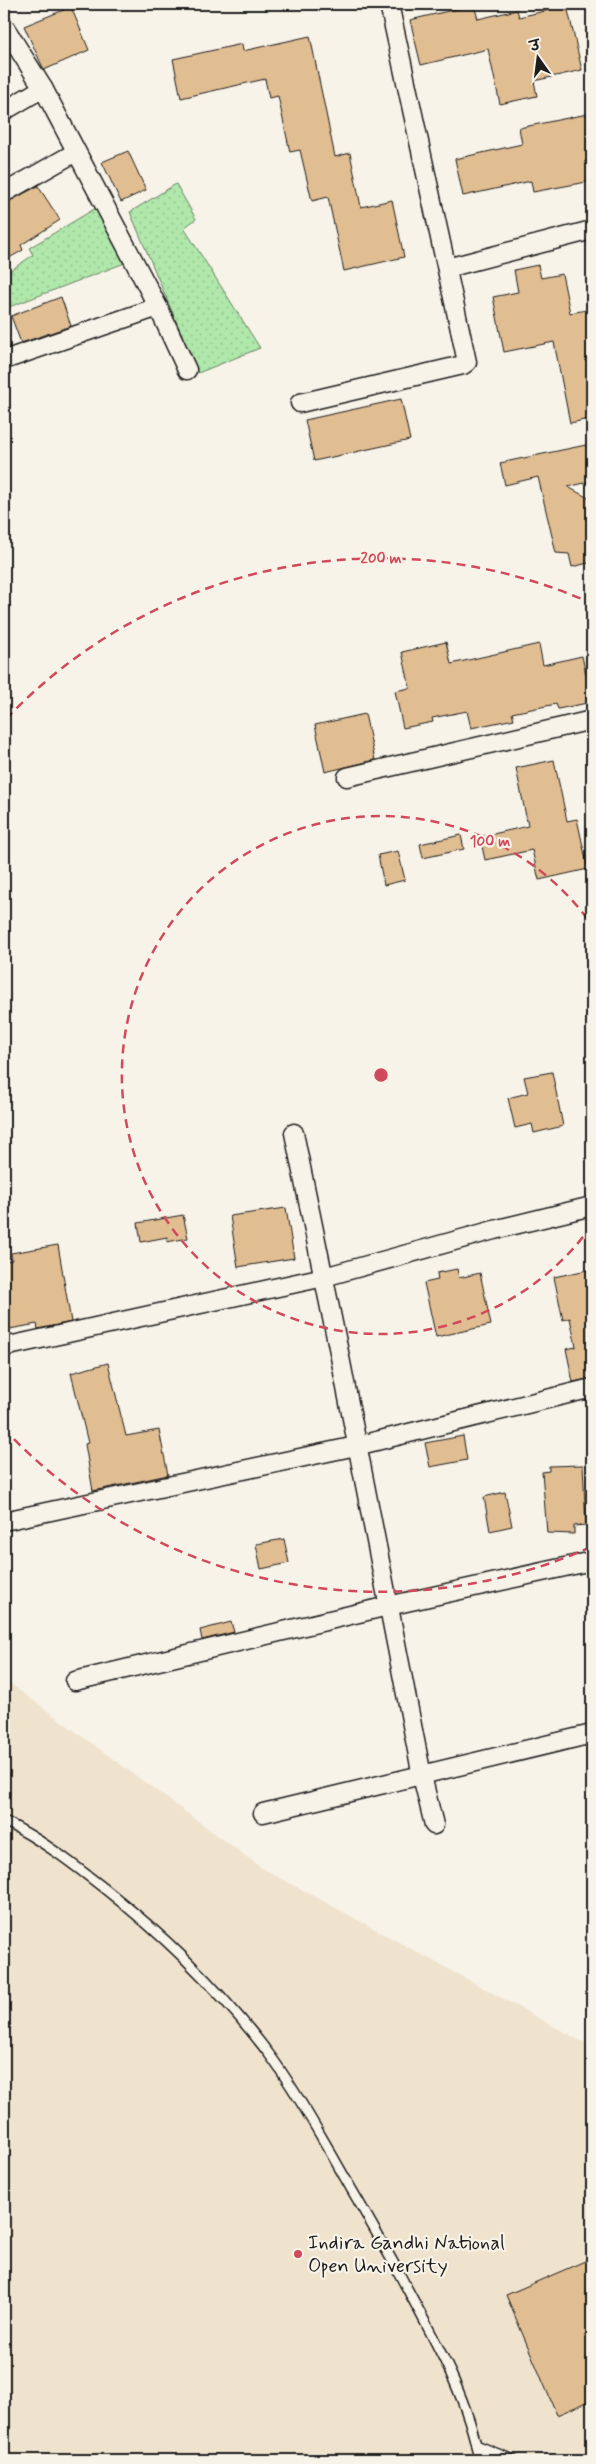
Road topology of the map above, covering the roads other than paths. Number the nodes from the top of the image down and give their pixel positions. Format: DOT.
graph roads {
  1 [pos="389,4"];
  2 [pos="4,26"];
  3 [pos="43,88"];
  4 [pos="4,111"];
  5 [pos="76,152"];
  6 [pos="4,193"];
  7 [pos="592,230"];
  8 [pos="447,268"];
  9 [pos="158,307"];
  10 [pos="4,360"];
  11 [pos="188,370"];
  12 [pos="300,403"];
  13 [pos="592,720"];
  14 [pos="347,777"];
  15 [pos="294,1133"];
  16 [pos="592,1206"];
  17 [pos="324,1277"];
  18 [pos="4,1347"];
  19 [pos="592,1388"];
  20 [pos="356,1446"];
  21 [pos="4,1521"];
  22 [pos="592,1561"];
  23 [pos="388,1606"];
  24 [pos="75,1681"];
  25 [pos="592,1734"];
  26 [pos="422,1776"];
  27 [pos="263,1813"];
  28 [pos="4,1821"];
  29 [pos="434,1826"];
  30 [pos="476,2445"];
  31 [pos="479,2460"];
  32 [pos="513,2460"];
  1 -- 8 [label="street"];
  2 -- 3 [label="street"];
  3 -- 4 [label="street"];
  3 -- 5 [label="street"];
  5 -- 6 [label="street"];
  5 -- 9 [label="street"];
  7 -- 8 [label="street"];
  8 -- 12 [label="street"];
  9 -- 10 [label="street"];
  9 -- 11 [label="street"];
  13 -- 14 [label="street"];
  15 -- 17 [label="street"];
  16 -- 17 [label="street"];
  17 -- 18 [label="street"];
  17 -- 20 [label="street"];
  19 -- 20 [label="street"];
  20 -- 21 [label="street"];
  20 -- 23 [label="street"];
  22 -- 23 [label="street"];
  23 -- 24 [label="street"];
  23 -- 26 [label="street"];
  25 -- 26 [label="street"];
  26 -- 27 [label="street"];
  26 -- 29 [label="street"];
  28 -- 30 [label="lane"];
  30 -- 31 [label="lane"];
  30 -- 32 [label="lane"];
}
